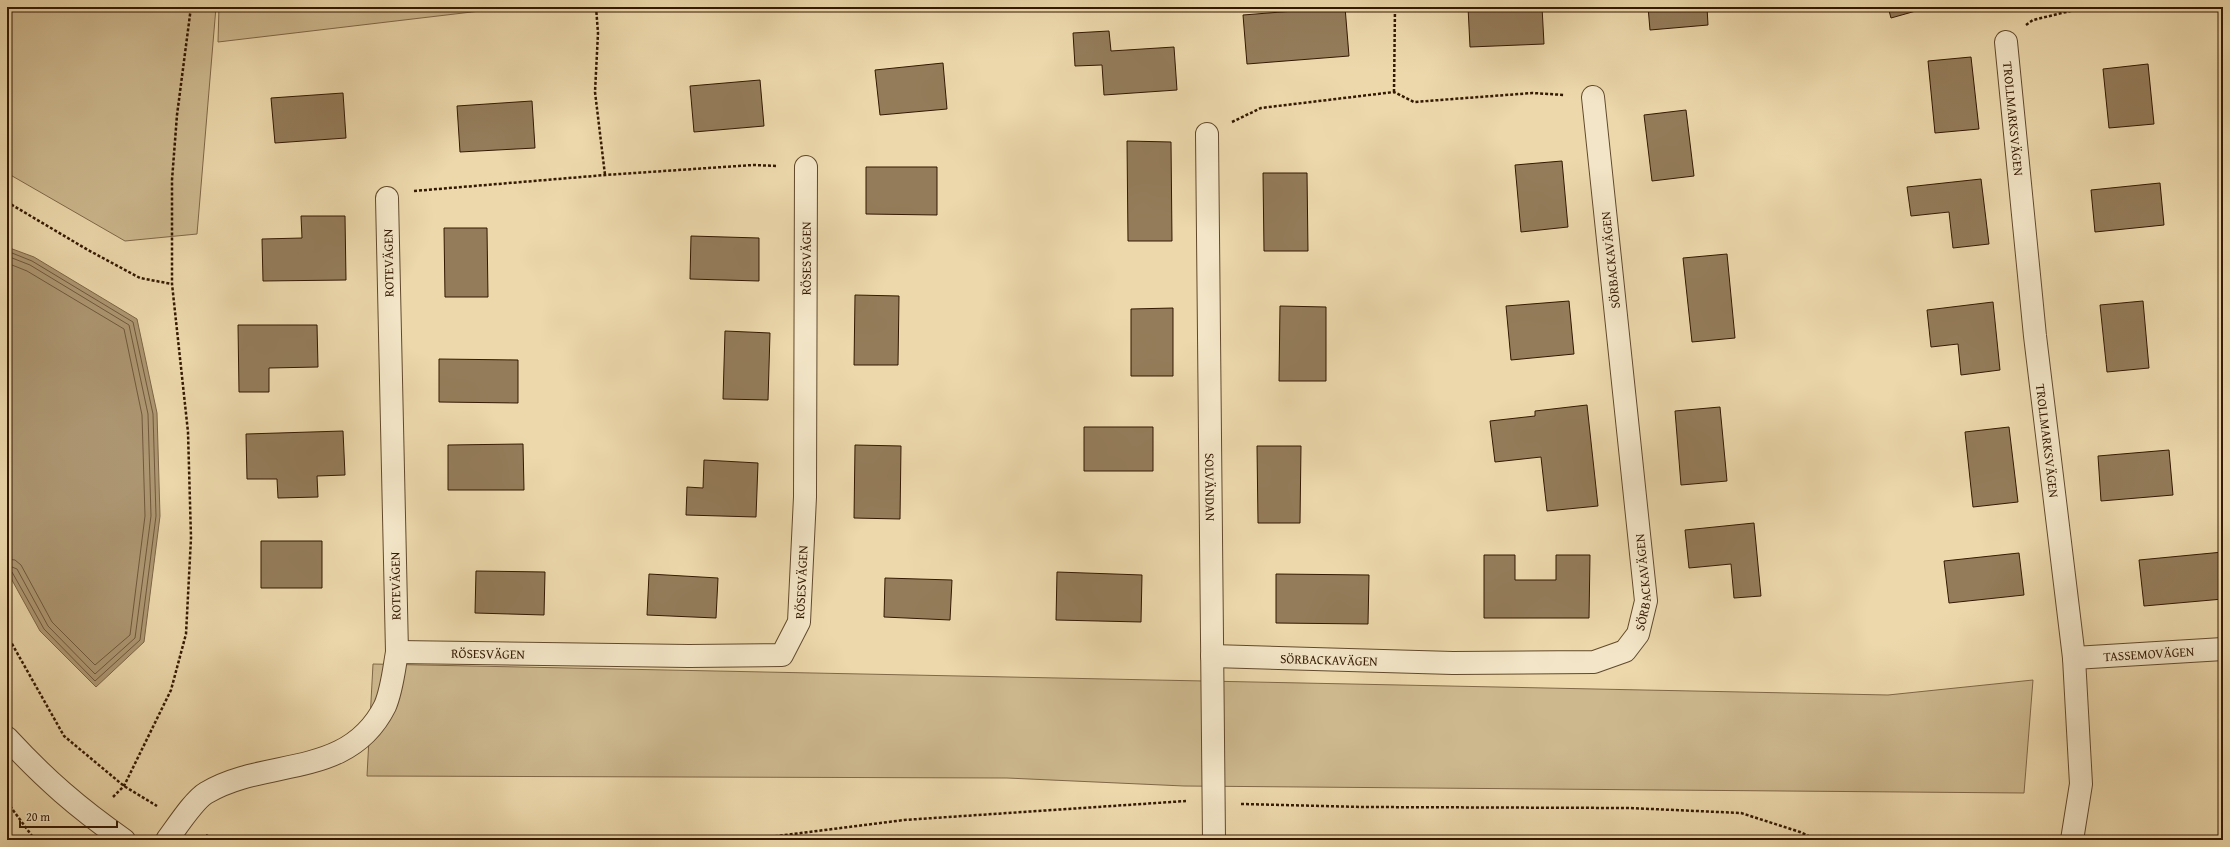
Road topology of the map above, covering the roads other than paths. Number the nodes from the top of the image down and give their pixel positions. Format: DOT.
graph roads {
  1 [pos="2006,42"];
  2 [pos="1593,97"];
  3 [pos="1206,134"];
  4 [pos="806,167"];
  5 [pos="387,198"];
  6 [pos="2223,649"];
  7 [pos="397,652"];
  8 [pos="1212,656"];
  9 [pos="2074,658"];
  10 [pos="7,738"];
  11 [pos="124,840"];
  12 [pos="167,840"];
  13 [pos="1214,840"];
  14 [pos="2072,840"];
  1 -- 9 [label="street, TROLLMARKSVÄGEN"];
  2 -- 8 [label="street, SÖRBACKAVÄGEN"];
  3 -- 8 [label="street, SOLVÄNDAN"];
  4 -- 7 [label="street, RÖSESVÄGEN"];
  5 -- 7 [label="street, ROTEVÄGEN"];
  6 -- 9 [label="street, TASSEMOVÄGEN"];
  7 -- 12 [label="street, ROTEVÄGEN"];
  8 -- 13 [label="street, SOLVÄNDAN"];
  9 -- 14 [label="street, TROLLMARKSVÄGEN"];
  10 -- 11 [label="street"];
}
